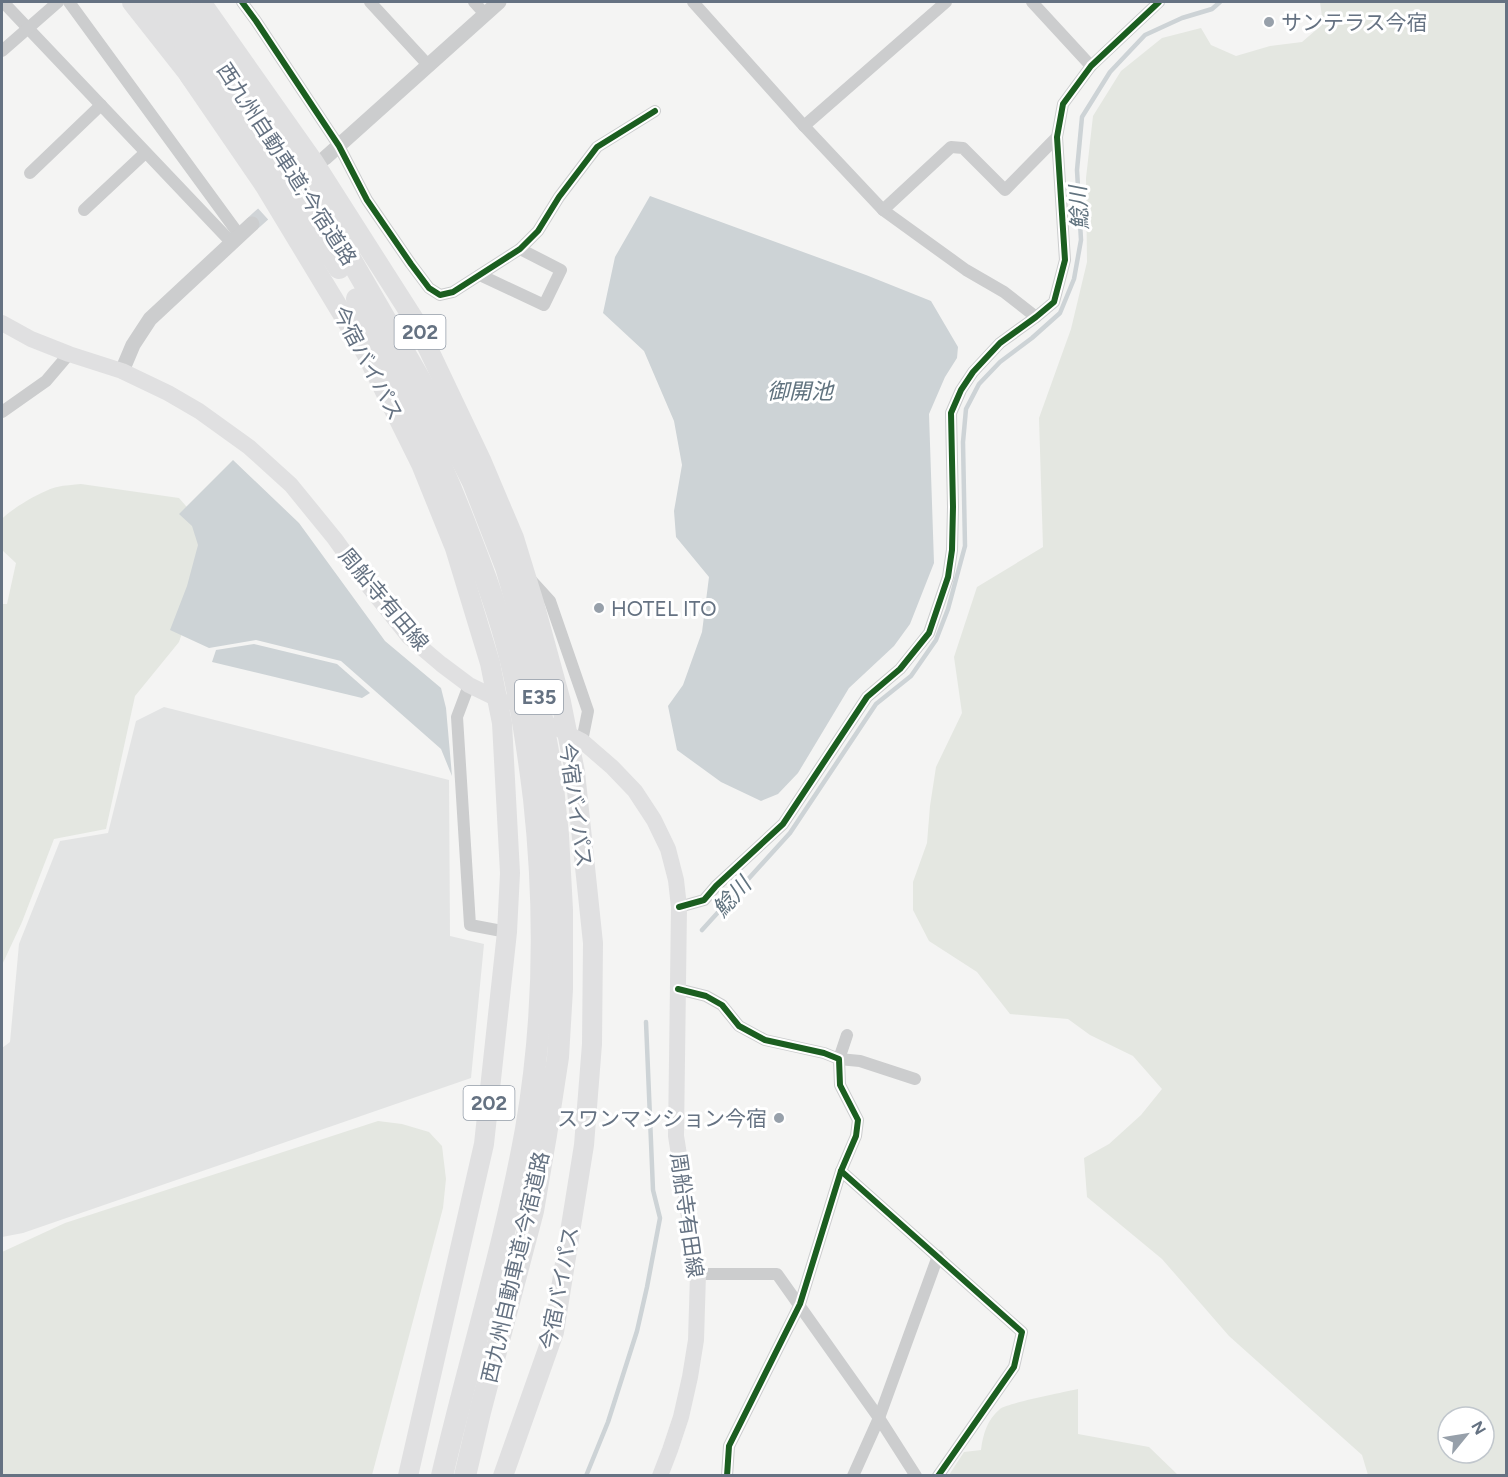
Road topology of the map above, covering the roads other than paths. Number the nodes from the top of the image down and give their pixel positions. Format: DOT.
graph roads {
  1 [pos="3,2"];
  2 [pos="58,2"];
  3 [pos="69,2"];
  4 [pos="133,2"];
  5 [pos="139,2"];
  6 [pos="156,2"];
  7 [pos="177,2"];
  8 [pos="201,2"];
  9 [pos="242,2"];
  10 [pos="370,2"];
  11 [pos="474,2"];
  12 [pos="499,2"];
  13 [pos="693,2"];
  14 [pos="945,2"];
  15 [pos="1032,2"];
  16 [pos="1159,2"];
  17 [pos="485,14"];
  18 [pos="29,28"];
  19 [pos="2,51"];
  20 [pos="429,66"];
  21 [pos="1091,66"];
  22 [pos="101,105"];
  23 [pos="655,111"];
  24 [pos="804,126"];
  25 [pos="1057,137"];
  26 [pos="339,146"];
  27 [pos="145,153"];
  28 [pos="325,158"];
  29 [pos="30,173"];
  30 [pos="84,210"];
  31 [pos="883,210"];
  32 [pos="252,224"];
  33 [pos="236,240"];
  34 [pos="520,249"];
  35 [pos="335,261"];
  36 [pos="480,275"];
  37 [pos="1036,317"];
  38 [pos="2,323"];
  39 [pos="69,354"];
  40 [pos="122,371"];
  41 [pos="2,411"];
  42 [pos="525,573"];
  43 [pos="469,685"];
  44 [pos="582,741"];
  45 [pos="679,907"];
  46 [pos="507,932"];
  47 [pos="678,989"];
  48 [pos="847,1035"];
  49 [pos="839,1059"];
  50 [pos="915,1079"];
  51 [pos="841,1171"];
  52 [pos="938,1256"];
  53 [pos="698,1274"];
  54 [pos="800,1304"];
  55 [pos="879,1419"];
  56 [pos="408,1476"];
  57 [pos="442,1476"];
  58 [pos="465,1476"];
  59 [pos="503,1476"];
  60 [pos="660,1476"];
  61 [pos="727,1476"];
  62 [pos="853,1476"];
  63 [pos="916,1476"];
  64 [pos="938,1476"];
  1 -- 18 [label="street"];
  2 -- 18 [label="street"];
  3 -- 33 [label="street"];
  4 -- 35 [label="highway"];
  5 -- 46 [label="highway, 今宿バイパス / 202"];
  6 -- 35 [label="highway, 西九州自動車道;今宿道路 / E35"];
  7 -- 58 [label="highway, 西九州自動車道;今宿道路 / E35"];
  8 -- 42 [label="highway, 今宿バイパス / 202"];
  9 -- 26 [label="street"];
  10 -- 20 [label="street"];
  11 -- 17 [label="street"];
  12 -- 17 [label="street"];
  13 -- 24 [label="street"];
  14 -- 24 [label="street"];
  15 -- 21 [label="street"];
  16 -- 21 [label="street"];
  17 -- 20 [label="street"];
  18 -- 19 [label="street"];
  18 -- 22 [label="street"];
  20 -- 26 [label="street"];
  21 -- 25 [label="street"];
  22 -- 27 [label="street"];
  22 -- 29 [label="street"];
  23 -- 34 [label="street"];
  24 -- 31 [label="street"];
  25 -- 31 [label="street"];
  25 -- 37 [label="street"];
  26 -- 28 [label="street"];
  26 -- 36 [label="street"];
  27 -- 30 [label="street"];
  27 -- 33 [label="street"];
  31 -- 37 [label="street"];
  32 -- 33 [label="street"];
  33 -- 40 [label="street"];
  34 -- 36 [label="street"];
  34 -- 36 [label="street"];
  35 -- 57 [label="highway, 西九州自動車道;今宿道路 / E35"];
  37 -- 45 [label="street"];
  38 -- 39 [label="main road, 周船寺有田線"];
  39 -- 40 [label="main road, 周船寺有田線"];
  39 -- 41 [label="street"];
  40 -- 43 [label="main road, 周船寺有田線"];
  42 -- 44 [label="street"];
  42 -- 59 [label="highway, 今宿バイパス / 202"];
  43 -- 44 [label="main road, 周船寺有田線"];
  43 -- 46 [label="street"];
  44 -- 45 [label="main road, 周船寺有田線"];
  45 -- 47 [label="main road, 周船寺有田線"];
  46 -- 56 [label="highway, 今宿バイパス / 202"];
  47 -- 49 [label="street"];
  47 -- 53 [label="main road, 周船寺有田線"];
  48 -- 49 [label="street"];
  49 -- 50 [label="street"];
  49 -- 51 [label="street"];
  51 -- 52 [label="street"];
  51 -- 54 [label="street"];
  52 -- 55 [label="street"];
  52 -- 64 [label="street"];
  53 -- 54 [label="street"];
  53 -- 60 [label="main road, 周船寺有田線"];
  54 -- 55 [label="street"];
  54 -- 61 [label="street"];
  55 -- 62 [label="street"];
  55 -- 63 [label="street"];
}
